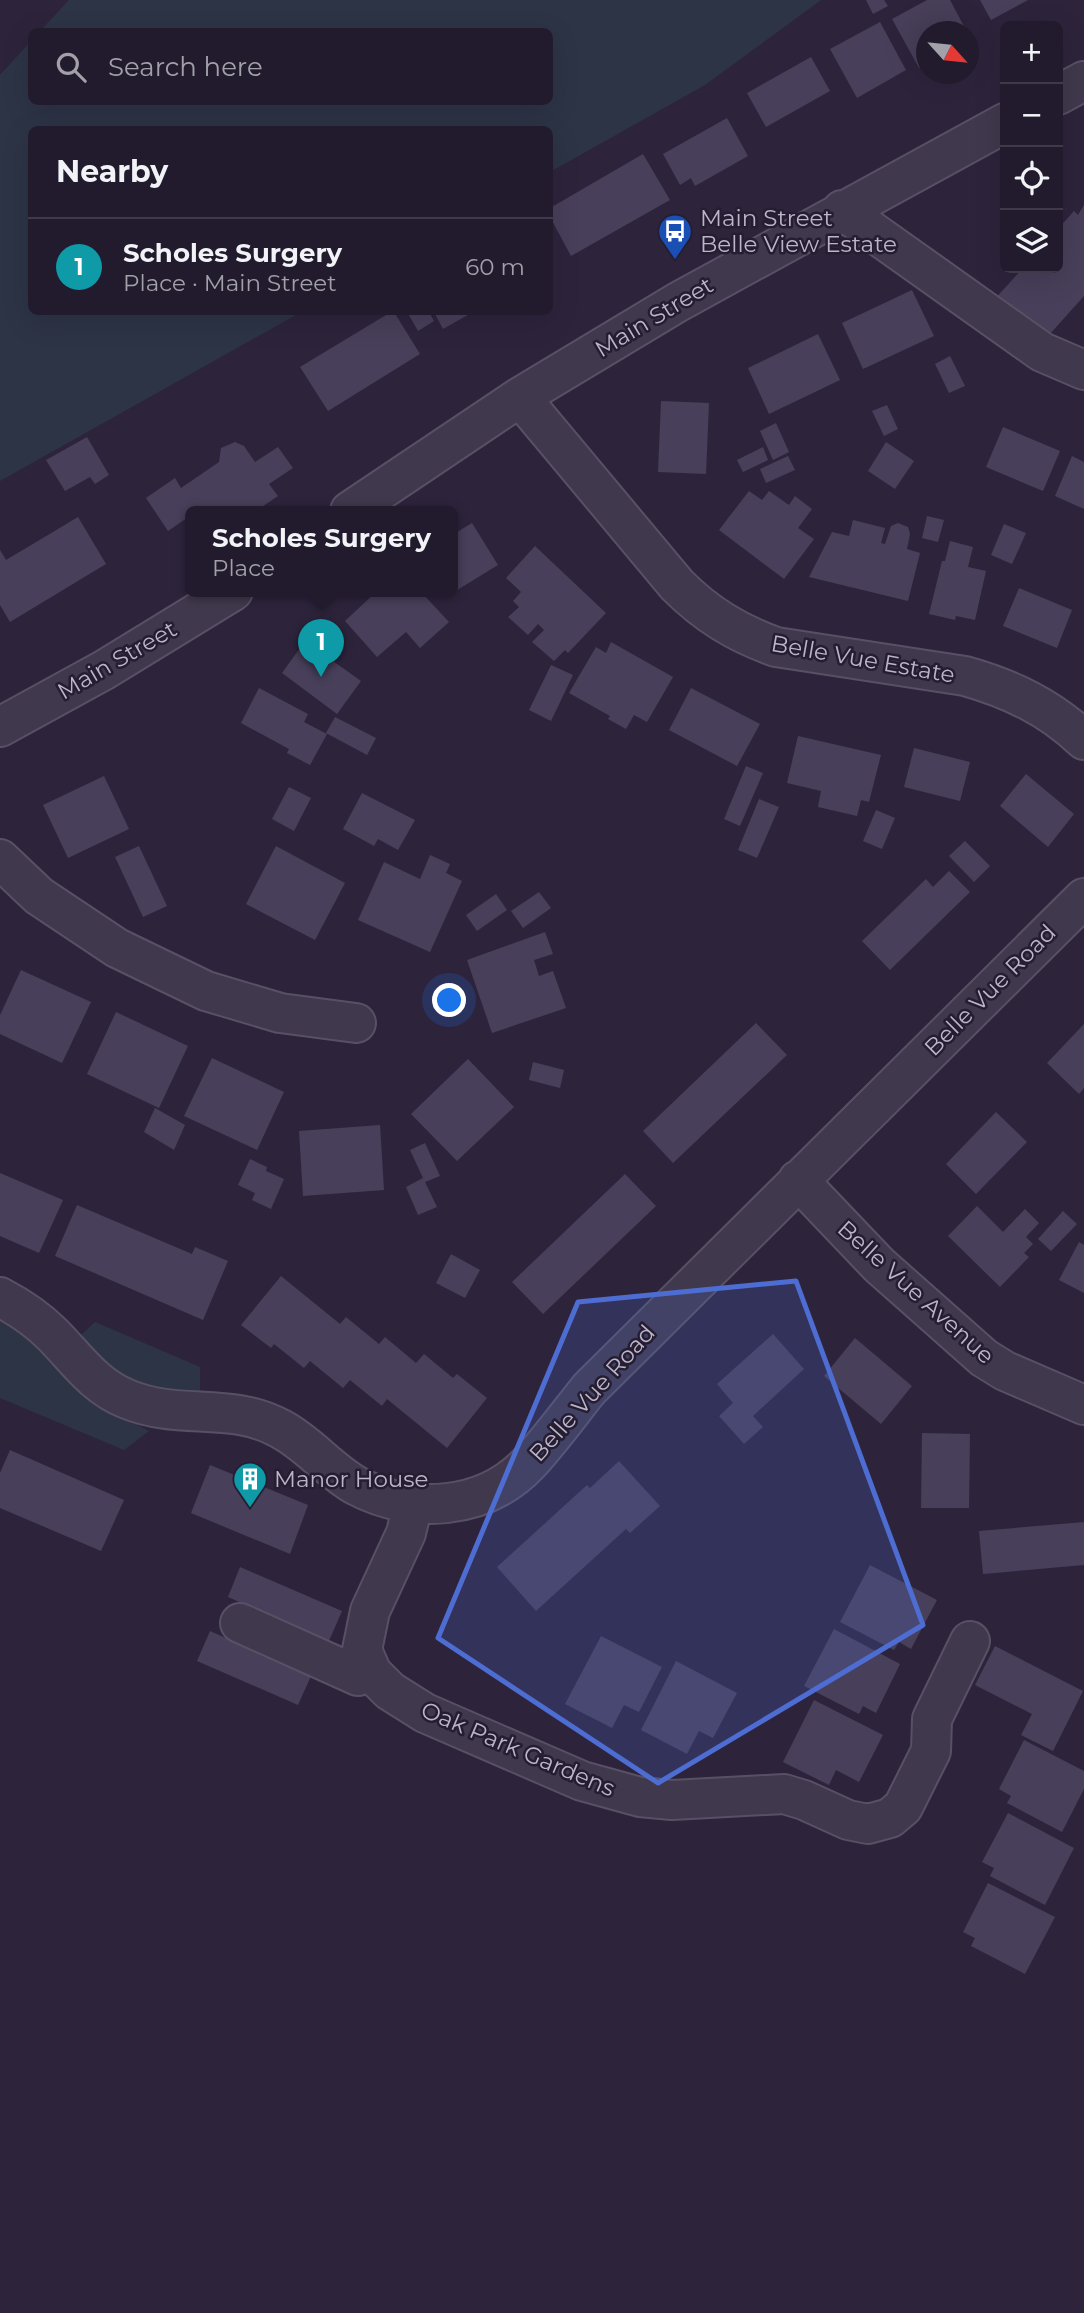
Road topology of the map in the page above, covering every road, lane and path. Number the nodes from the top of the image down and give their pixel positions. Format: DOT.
graph roads {
  1 [pos="1084,81"];
  2 [pos="1063,92"];
  3 [pos="1000,126"];
  4 [pos="842,210"];
  5 [pos="1084,370"];
  6 [pos="520,397"];
  7 [pos="357,506"];
  8 [pos="223,597"];
  9 [pos="0,727"];
  10 [pos="1084,740"];
  11 [pos="0,859"];
  12 [pos="1084,898"];
  13 [pos="356,1023"];
  14 [pos="798,1180"];
  15 [pos="0,1297"];
  16 [pos="1084,1405"];
  17 [pos="413,1504"];
  18 [pos="240,1623"];
  19 [pos="970,1641"];
  20 [pos="362,1650"];
  1 -- 2 [label="street"];
  3 -- 4 [label="street, Main Street"];
  4 -- 5 [label="street"];
  4 -- 6 [label="street, Main Street"];
  6 -- 7 [label="street, Main Street"];
  6 -- 10 [label="street, Belle Vue Estate"];
  8 -- 9 [label="street, Main Street"];
  11 -- 13 [label="street"];
  12 -- 14 [label="street, Belle Vue Road"];
  14 -- 16 [label="street, Belle Vue Avenue"];
  14 -- 17 [label="street, Belle Vue Road"];
  15 -- 17 [label="street, Belle Vue Road"];
  17 -- 20 [label="street"];
  18 -- 20 [label="street"];
  19 -- 20 [label="street, Oak Park Gardens"];
}
